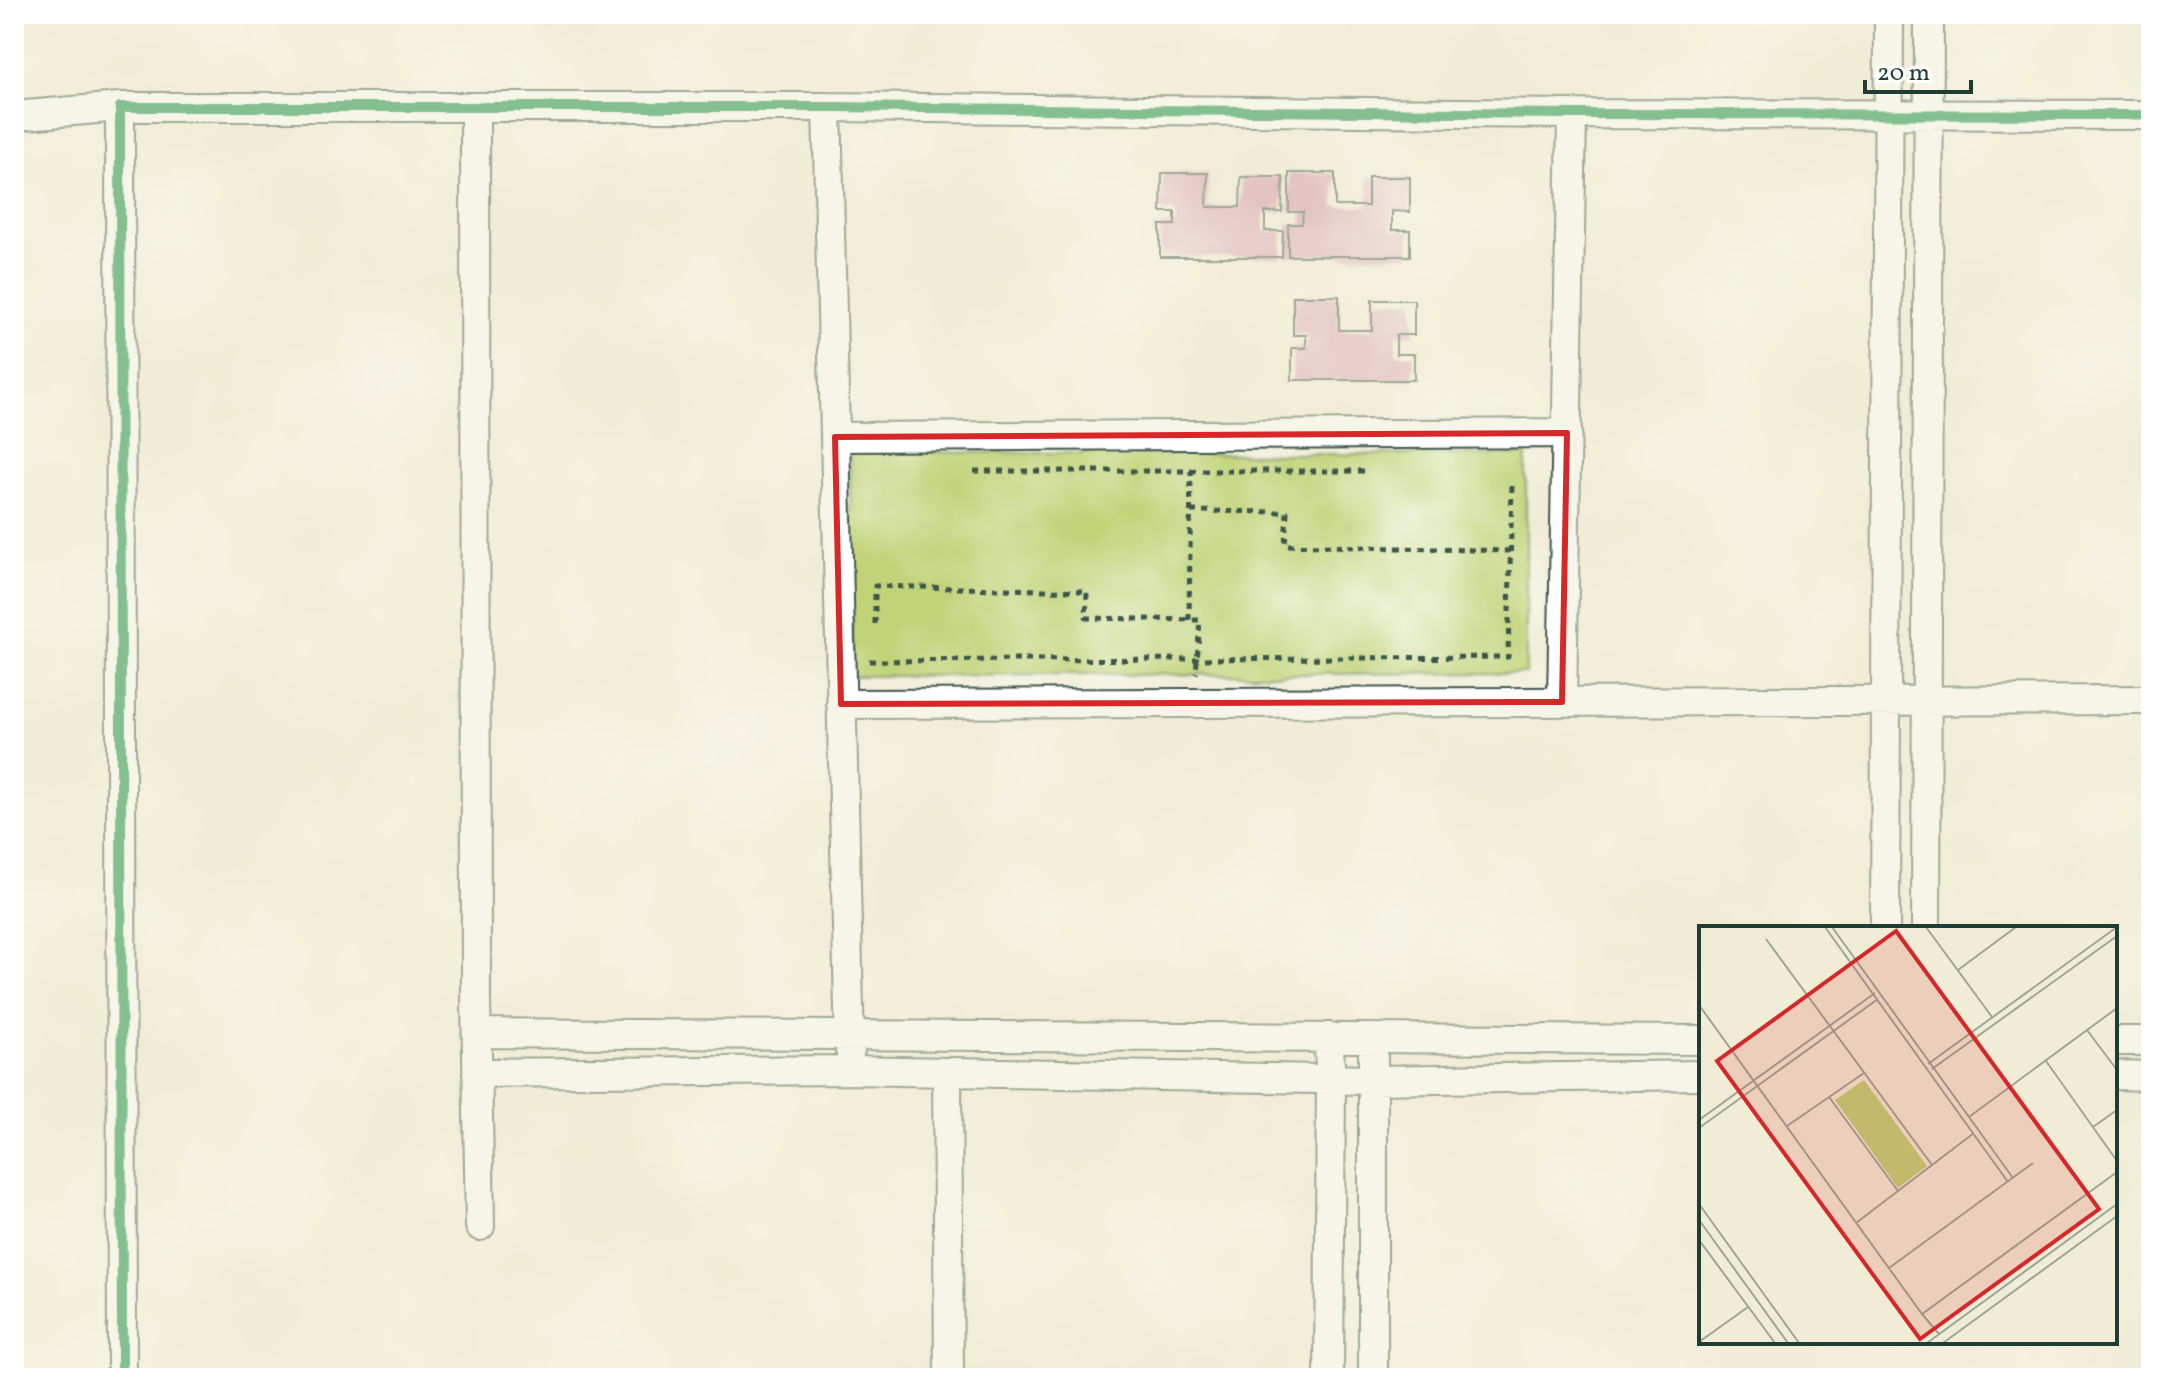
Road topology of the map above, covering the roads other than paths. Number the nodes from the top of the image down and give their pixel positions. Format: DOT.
graph roads {
  1 [pos="1889,14"];
  2 [pos="1929,14"];
  3 [pos="120,107"];
  4 [pos="827,107"];
  5 [pos="475,108"];
  6 [pos="1572,114"];
  7 [pos="2151,115"];
  8 [pos="14,116"];
  9 [pos="1889,116"];
  10 [pos="1928,116"];
  11 [pos="1567,433"];
  12 [pos="835,437"];
  13 [pos="2151,700"];
  14 [pos="1886,701"];
  15 [pos="1926,701"];
  16 [pos="1562,702"];
  17 [pos="841,704"];
  18 [pos="1885,926"];
  19 [pos="1926,926"];
  20 [pos="477,1033"];
  21 [pos="849,1033"];
  22 [pos="1328,1037"];
  23 [pos="1373,1038"];
  24 [pos="1699,1040"];
  25 [pos="2117,1041"];
  26 [pos="2151,1041"];
  27 [pos="850,1070"];
  28 [pos="947,1072"];
  29 [pos="477,1073"];
  30 [pos="1699,1075"];
  31 [pos="2117,1075"];
  32 [pos="2151,1076"];
  33 [pos="1331,1079"];
  34 [pos="1372,1080"];
  35 [pos="480,1226"];
  36 [pos="122,1378"];
  37 [pos="949,1378"];
  38 [pos="1329,1378"];
  39 [pos="1373,1378"];
  1 -- 9 [label="street"];
  2 -- 10 [label="street"];
  3 -- 5 [label="street"];
  3 -- 8 [label="street"];
  3 -- 36 [label="street"];
  4 -- 5 [label="street"];
  4 -- 6 [label="street"];
  4 -- 12 [label="street"];
  5 -- 20 [label="street"];
  6 -- 9 [label="street"];
  6 -- 11 [label="street"];
  7 -- 10 [label="street"];
  9 -- 10 [label="street"];
  9 -- 14 [label="street"];
  10 -- 15 [label="street"];
  11 -- 12 [label="street"];
  11 -- 16 [label="street"];
  12 -- 17 [label="street"];
  13 -- 15 [label="street"];
  14 -- 15 [label="street"];
  14 -- 16 [label="street"];
  14 -- 18 [label="street"];
  15 -- 19 [label="street"];
  16 -- 17 [label="street"];
  17 -- 21 [label="street"];
  20 -- 21 [label="street"];
  20 -- 29 [label="street"];
  21 -- 22 [label="street"];
  21 -- 27 [label="street"];
  22 -- 23 [label="street"];
  22 -- 33 [label="street"];
  23 -- 24 [label="street"];
  23 -- 34 [label="street"];
  25 -- 26 [label="street"];
  27 -- 28 [label="street"];
  27 -- 29 [label="street"];
  28 -- 33 [label="street"];
  28 -- 37 [label="street"];
  29 -- 35 [label="street"];
  30 -- 34 [label="street"];
  31 -- 32 [label="street"];
  33 -- 34 [label="street"];
  33 -- 38 [label="street"];
  34 -- 39 [label="street"];
}
